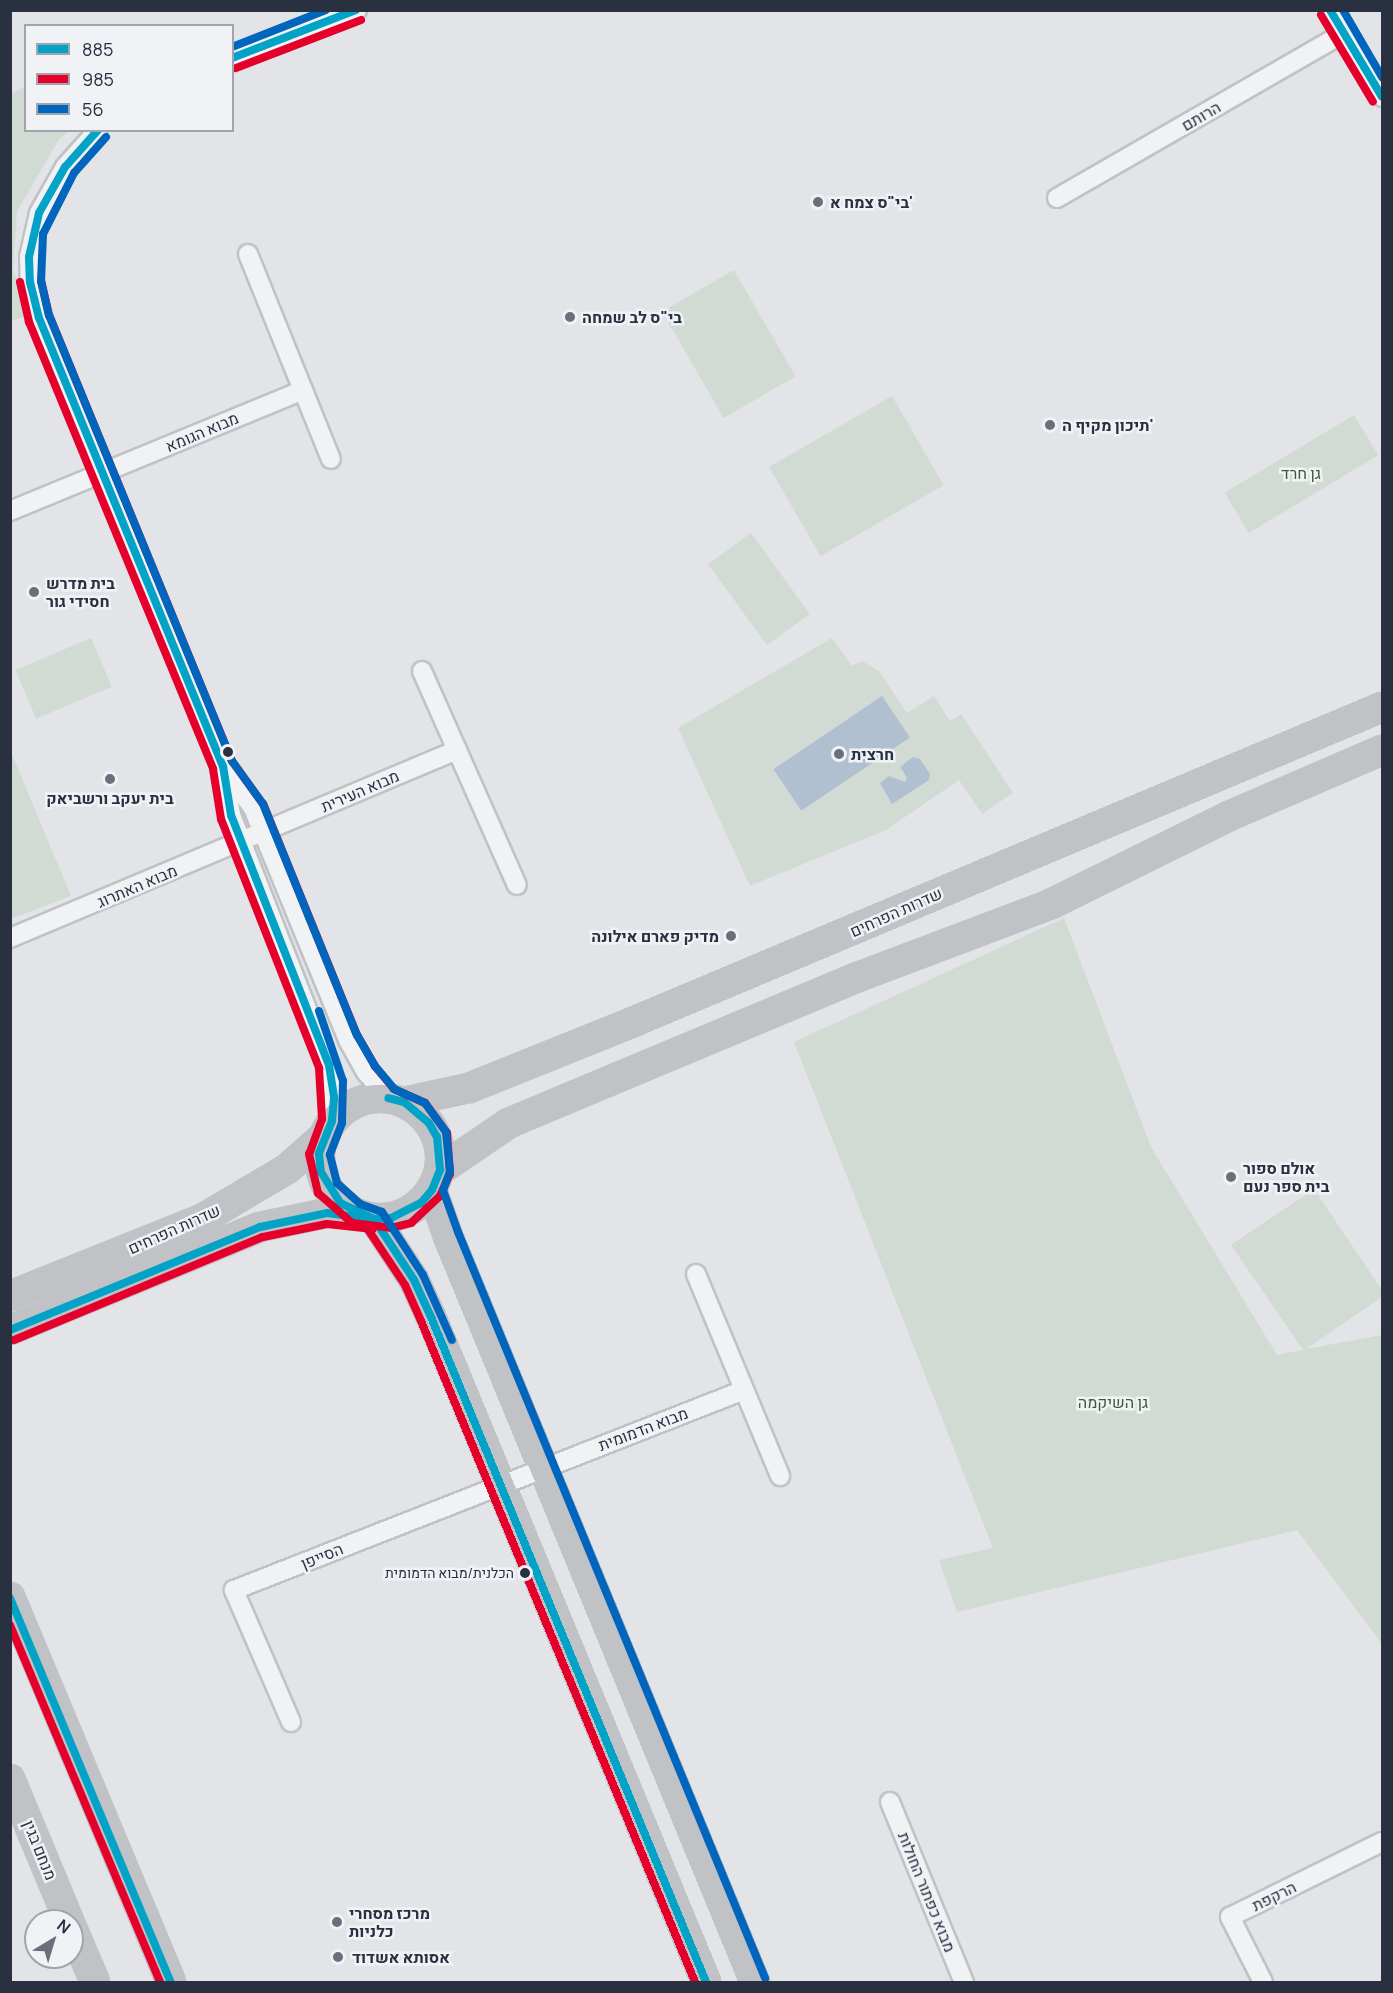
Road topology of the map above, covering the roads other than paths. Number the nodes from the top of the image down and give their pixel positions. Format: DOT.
graph roads {
  1 [pos="357,10"];
  2 [pos="1330,10"];
  3 [pos="1344,33"];
  4 [pos="234,57"];
  5 [pos="1383,97"];
  6 [pos="96,132"];
  7 [pos="1057,198"];
  8 [pos="248,254"];
  9 [pos="303,390"];
  10 [pos="331,459"];
  11 [pos="101,474"];
  12 [pos="10,511"];
  13 [pos="422,671"];
  14 [pos="1383,707"];
  15 [pos="457,750"];
  16 [pos="1383,750"];
  17 [pos="223,766"];
  18 [pos="264,833"];
  19 [pos="241,842"];
  20 [pos="517,885"];
  21 [pos="10,938"];
  22 [pos="396,1100"];
  23 [pos="328,1129"];
  24 [pos="436,1180"];
  25 [pos="364,1216"];
  26 [pos="696,1274"];
  27 [pos="10,1296"];
  28 [pos="10,1330"];
  29 [pos="744,1390"];
  30 [pos="543,1468"];
  31 [pos="780,1476"];
  32 [pos="502,1484"];
  33 [pos="10,1597"];
  34 [pos="291,1722"];
  35 [pos="10,1779"];
  36 [pos="890,1802"];
  37 [pos="1383,1842"];
  38 [pos="64,1909"];
  39 [pos="84,1957"];
  40 [pos="95,1983"];
  41 [pos="171,1983"];
  42 [pos="706,1983"];
  43 [pos="755,1983"];
  44 [pos="964,1983"];
  45 [pos="1263,1983"];
  1 -- 4 [label="street"];
  2 -- 3 [label="street"];
  3 -- 5 [label="street"];
  3 -- 7 [label="street, הרותם"];
  6 -- 11 [label="street"];
  8 -- 9 [label="street"];
  9 -- 10 [label="street"];
  9 -- 11 [label="street, מבוא הגומא"];
  11 -- 12 [label="street, מבוא הגומא"];
  11 -- 17 [label="street"];
  13 -- 15 [label="street"];
  14 -- 22 [label="street, שדרות הפרחים"];
  15 -- 18 [label="street, מבוא העירית"];
  15 -- 20 [label="street"];
  16 -- 24 [label="street"];
  17 -- 18 [label="street"];
  17 -- 19 [label="street"];
  18 -- 19 [label="street, מבוא האתרוג"];
  18 -- 22 [label="street"];
  19 -- 21 [label="street, מבוא האתרוג"];
  19 -- 23 [label="street"];
  22 -- 23 [label="street"];
  22 -- 24 [label="street"];
  23 -- 25 [label="street"];
  23 -- 27 [label="street, שדרות הפרחים"];
  24 -- 25 [label="street"];
  24 -- 30 [label="street"];
  25 -- 28 [label="street, שדרות הפרחים"];
  25 -- 32 [label="street"];
  26 -- 29 [label="street"];
  29 -- 30 [label="street, מבוא הדמומית"];
  29 -- 31 [label="street"];
  30 -- 32 [label="street, הסייפן"];
  30 -- 43 [label="street"];
  32 -- 34 [label="street, הסייפן"];
  32 -- 42 [label="street"];
  33 -- 41 [label="street"];
  35 -- 38 [label="street, מנחם בגין"];
  36 -- 44 [label="street, מבוא כפתור החולות"];
  37 -- 45 [label="street, הרקפת"];
  39 -- 40 [label="street"];
}
